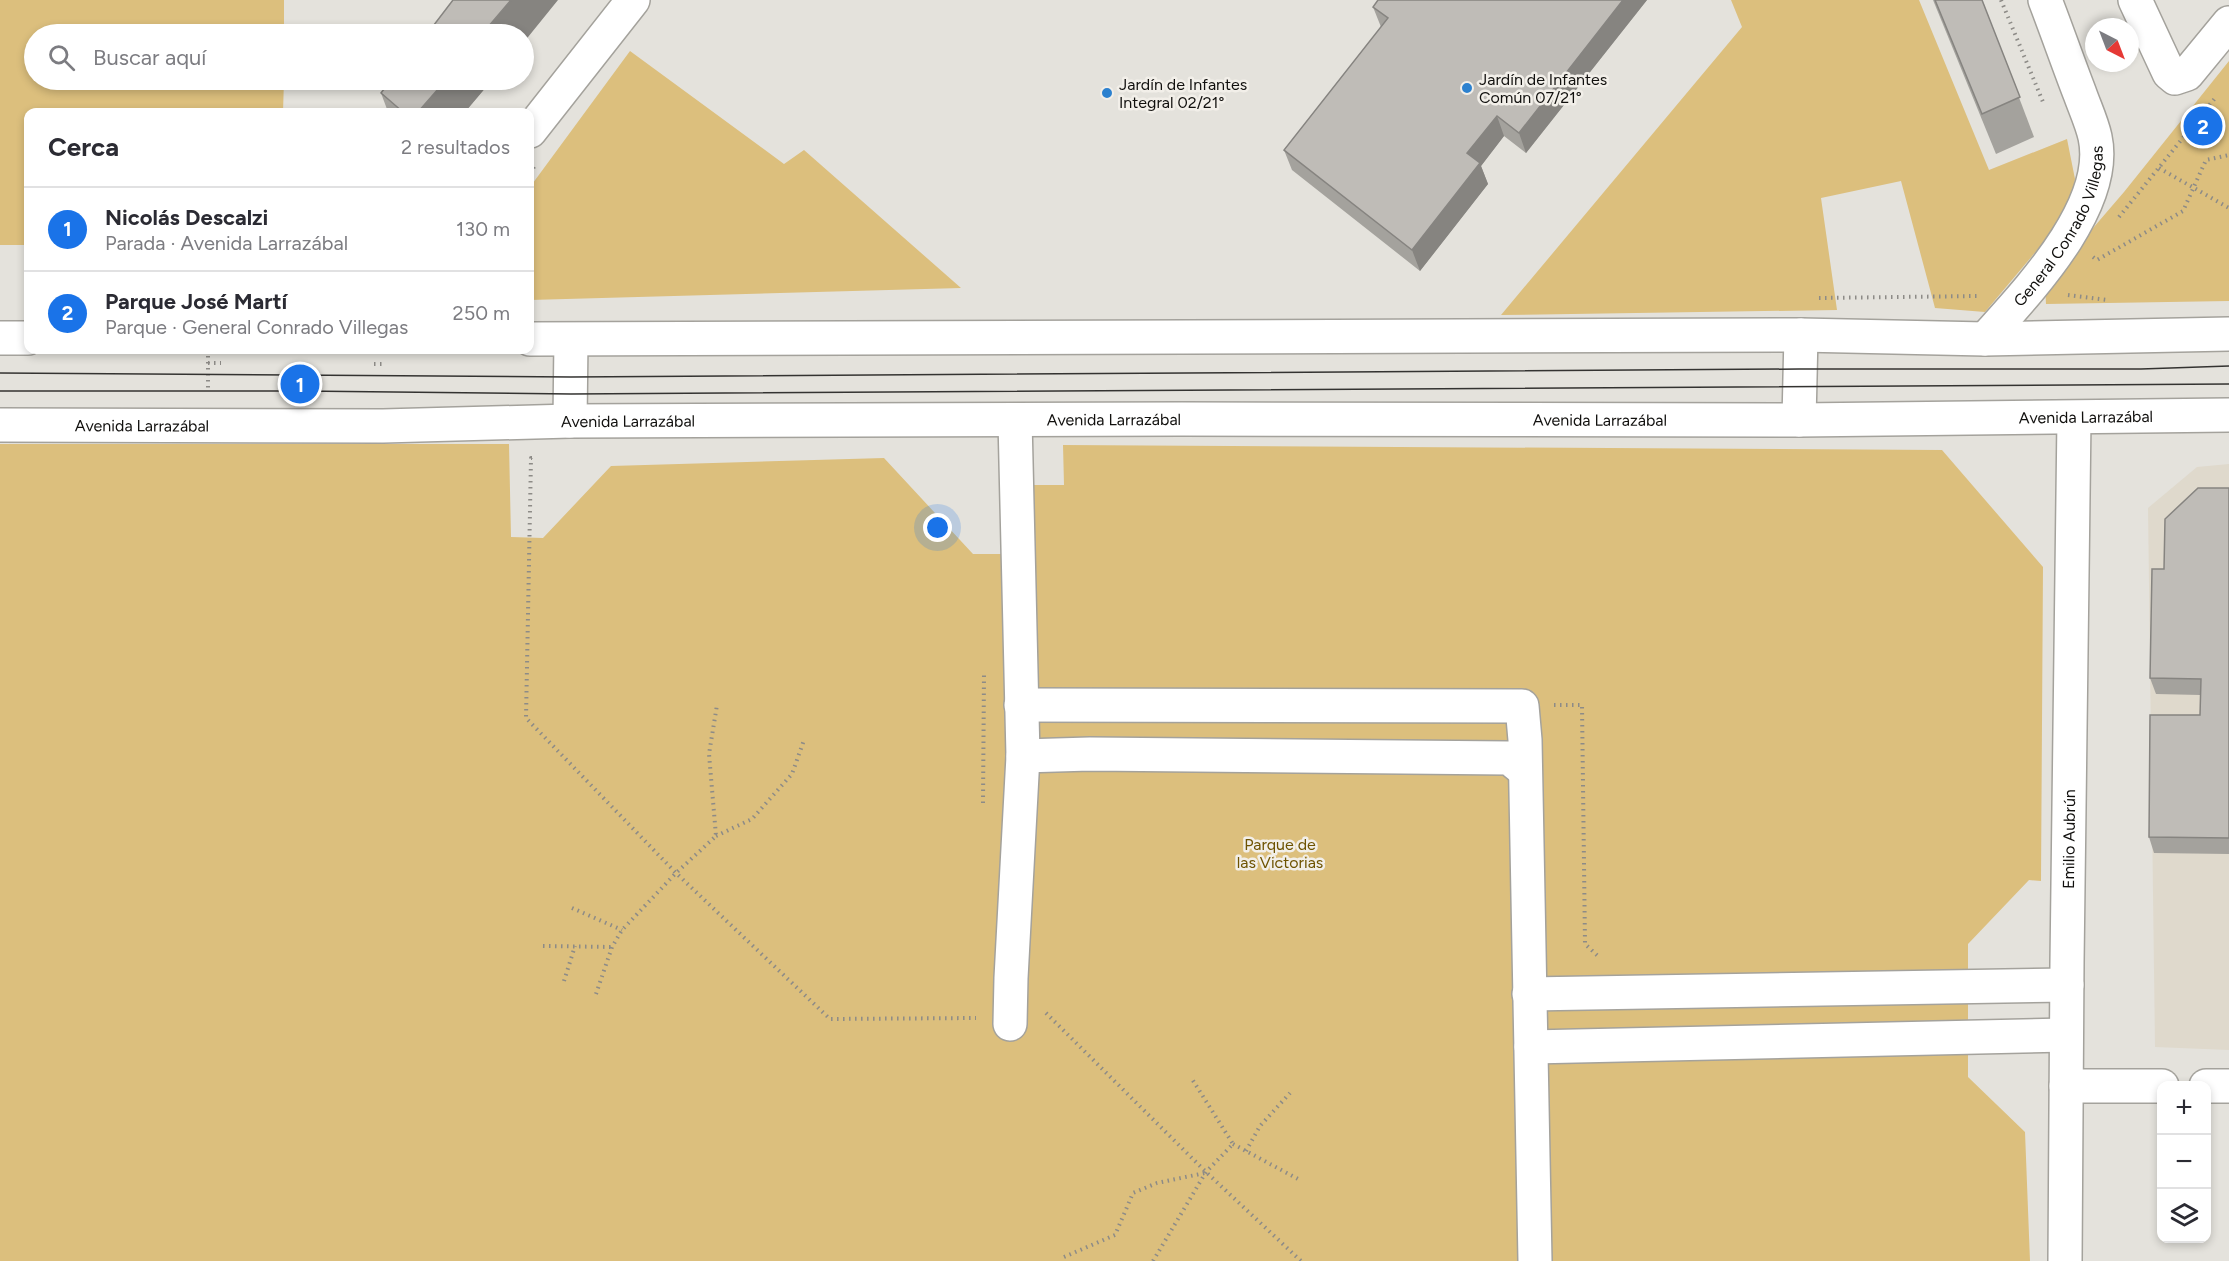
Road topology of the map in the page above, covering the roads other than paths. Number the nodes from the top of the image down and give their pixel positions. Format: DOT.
graph roads {
  1 [pos="633,0"];
  2 [pos="2045,0"];
  3 [pos="2135,0"];
  4 [pos="2229,23"];
  5 [pos="534,126"];
  6 [pos="1801,334"];
  7 [pos="2229,334"];
  8 [pos="0,338"];
  9 [pos="24,338"];
  10 [pos="534,339"];
  11 [pos="1985,339"];
  12 [pos="571,340"];
  13 [pos="2229,415"];
  14 [pos="2074,418"];
  15 [pos="1015,420"];
  16 [pos="1799,420"];
  17 [pos="570,421"];
  18 [pos="0,425"];
  19 [pos="1021,705"];
  20 [pos="1023,756"];
  21 [pos="1525,771"];
  22 [pos="2067,986"];
  23 [pos="1529,994"];
  24 [pos="1010,1024"];
  25 [pos="2066,1035"];
  26 [pos="1531,1047"];
  27 [pos="2066,1086"];
  28 [pos="2157,1086"];
  29 [pos="2211,1086"];
  30 [pos="2229,1086"];
  31 [pos="1534,1261"];
  32 [pos="2066,1261"];
  1 -- 5 [label="main road"];
  2 -- 11 [label="main road, General Conrado Villegas"];
  3 -- 4 [label="main road"];
  6 -- 11 [label="main road"];
  6 -- 12 [label="main road"];
  6 -- 16 [label="main road"];
  7 -- 11 [label="main road"];
  8 -- 9 [label="main road"];
  10 -- 12 [label="main road"];
  12 -- 17 [label="main road"];
  13 -- 14 [label="main road, Avenida Larrazábal"];
  14 -- 16 [label="main road, Avenida Larrazábal"];
  14 -- 22 [label="main road, Emilio Aubrún"];
  15 -- 16 [label="main road, Avenida Larrazábal"];
  15 -- 17 [label="main road, Avenida Larrazábal"];
  15 -- 19 [label="main road"];
  17 -- 18 [label="main road, Avenida Larrazábal"];
  19 -- 20 [label="main road"];
  19 -- 21 [label="main road"];
  20 -- 21 [label="main road"];
  20 -- 24 [label="main road"];
  21 -- 23 [label="main road"];
  22 -- 23 [label="main road"];
  22 -- 25 [label="main road, Emilio Aubrún"];
  23 -- 26 [label="main road"];
  25 -- 26 [label="main road"];
  25 -- 27 [label="main road, Emilio Aubrún"];
  26 -- 31 [label="main road"];
  27 -- 28 [label="main road"];
  27 -- 32 [label="main road, Emilio Aubrún"];
  29 -- 30 [label="main road"];
}
